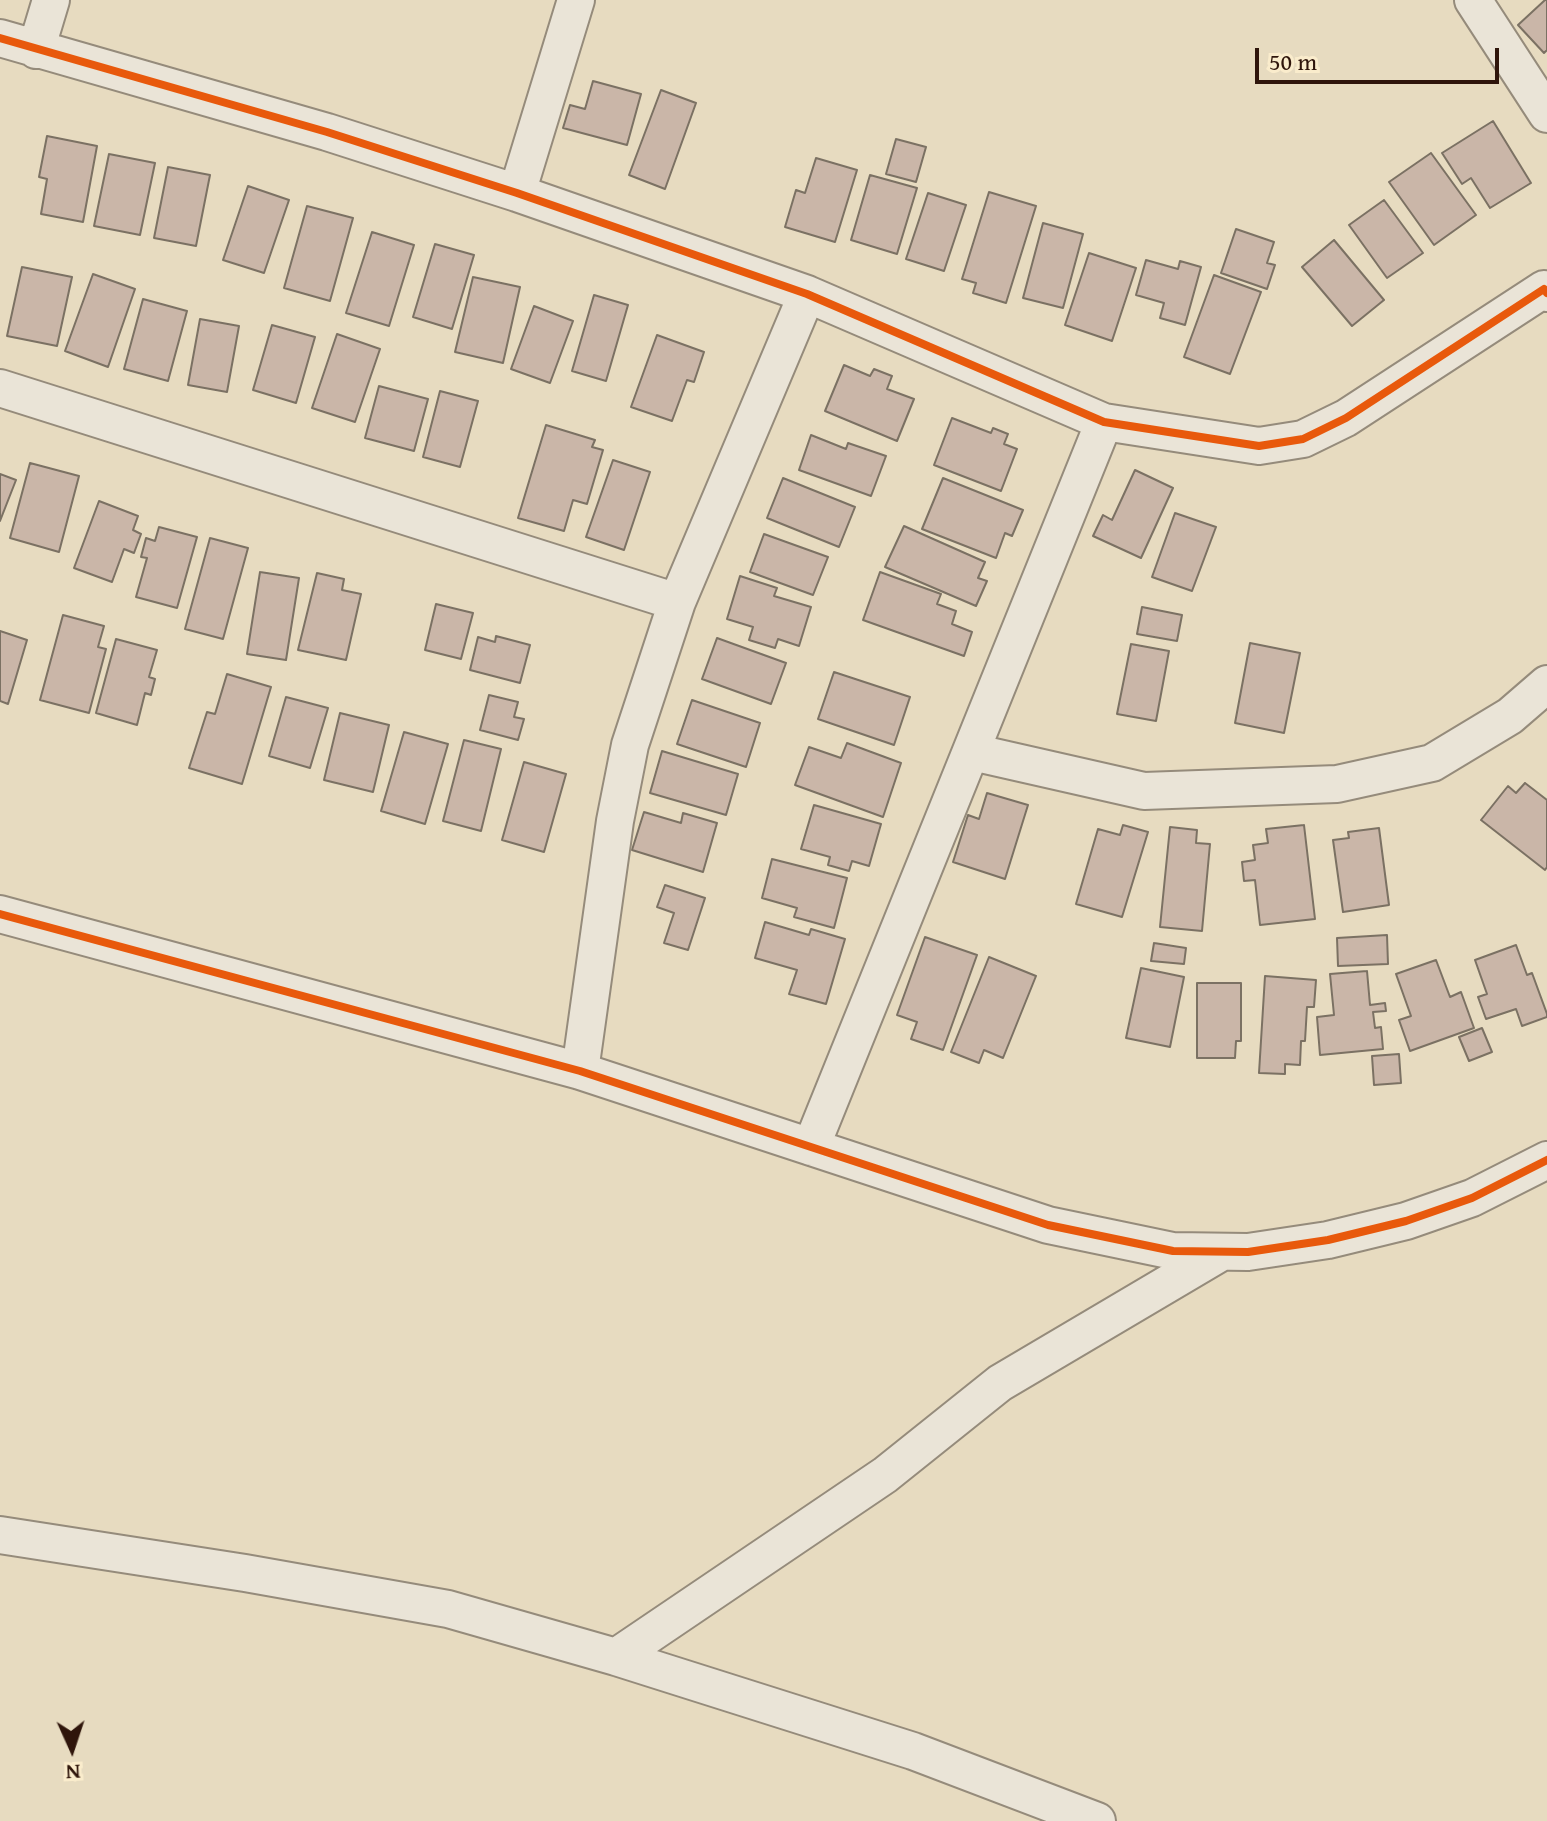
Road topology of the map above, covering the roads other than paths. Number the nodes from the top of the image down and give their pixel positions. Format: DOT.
graph roads {
  1 [pos="51,0"];
  2 [pos="576,0"];
  3 [pos="1473,0"];
  4 [pos="0,38"];
  5 [pos="36,50"];
  6 [pos="1547,114"];
  7 [pos="517,193"];
  8 [pos="1546,290"];
  9 [pos="807,294"];
  10 [pos="0,388"];
  11 [pos="1104,422"];
  12 [pos="677,602"];
  13 [pos="1547,684"];
  14 [pos="972,752"];
  15 [pos="0,914"];
  16 [pos="580,1071"];
  17 [pos="811,1147"];
  18 [pos="1547,1160"];
  19 [pos="1222,1252"];
  20 [pos="0,1535"];
  21 [pos="616,1657"];
  22 [pos="1097,1821"];
  1 -- 5 [label="street"];
  2 -- 7 [label="street"];
  3 -- 6 [label="street"];
  4 -- 5 [label="street"];
  5 -- 7 [label="street"];
  7 -- 9 [label="street"];
  8 -- 11 [label="street"];
  9 -- 11 [label="street"];
  9 -- 12 [label="street"];
  10 -- 12 [label="street"];
  11 -- 14 [label="street"];
  12 -- 16 [label="street"];
  13 -- 14 [label="street"];
  14 -- 17 [label="street"];
  15 -- 16 [label="street"];
  16 -- 17 [label="street"];
  17 -- 19 [label="street"];
  18 -- 19 [label="street"];
  19 -- 21 [label="street"];
  20 -- 21 [label="street"];
  21 -- 22 [label="street"];
}
